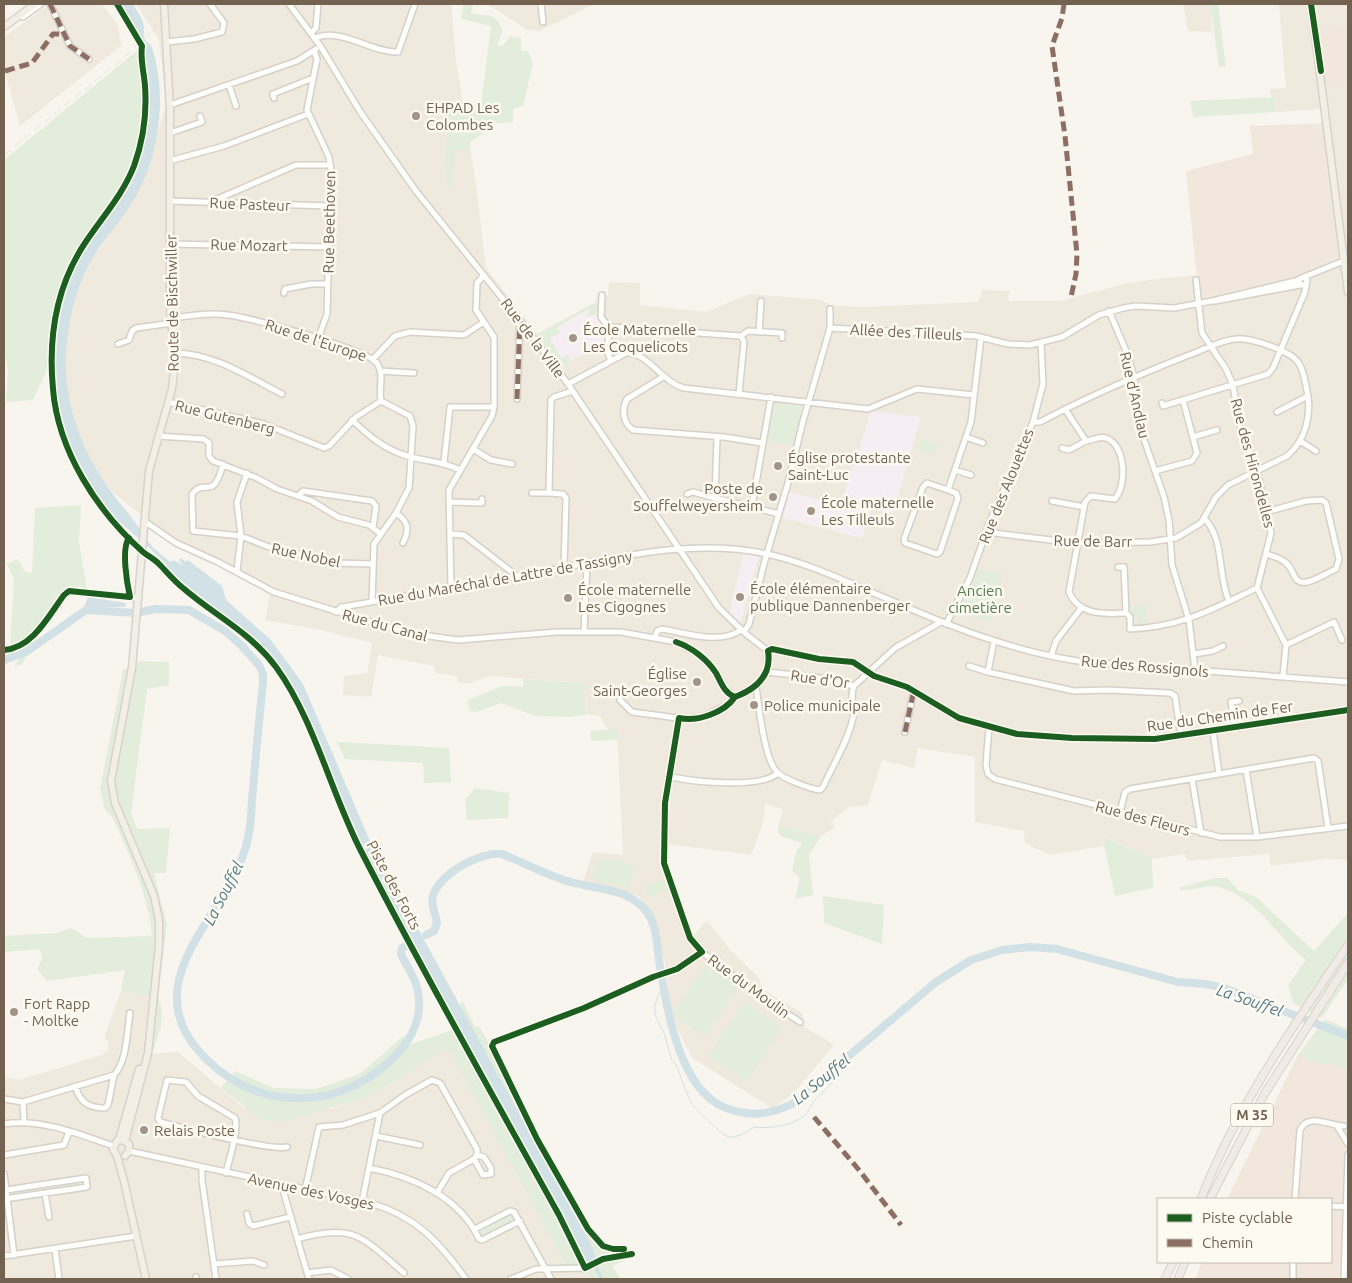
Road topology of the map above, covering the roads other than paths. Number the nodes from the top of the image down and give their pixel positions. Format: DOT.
graph roads {
  1 [pos="35,4"];
  2 [pos="41,4"];
  3 [pos="50,4"];
  4 [pos="164,4"];
  5 [pos="210,4"];
  6 [pos="289,4"];
  7 [pos="415,4"];
  8 [pos="541,4"];
  9 [pos="1311,4"];
  10 [pos="317,6"];
  11 [pos="543,22"];
  12 [pos="4,28"];
  13 [pos="316,28"];
  14 [pos="322,35"];
  15 [pos="313,36"];
  16 [pos="167,42"];
  17 [pos="321,47"];
  18 [pos="314,51"];
  19 [pos="89,59"];
  20 [pos="313,78"];
  21 [pos="229,84"];
  22 [pos="274,98"];
  23 [pos="170,105"];
  24 [pos="236,106"];
  25 [pos="308,114"];
  26 [pos="200,116"];
  27 [pos="170,133"];
  28 [pos="169,161"];
  29 [pos="330,165"];
  30 [pos="170,201"];
  31 [pos="211,202"];
  32 [pos="330,206"];
  33 [pos="170,244"];
  34 [pos="328,247"];
  35 [pos="1346,263"];
  36 [pos="484,275"];
  37 [pos="1196,280"];
  38 [pos="1303,283"];
  39 [pos="328,284"];
  40 [pos="1348,292"];
  41 [pos="284,293"];
  42 [pos="602,295"];
  43 [pos="761,301"];
  44 [pos="1198,304"];
  45 [pos="830,309"];
  46 [pos="1109,311"];
  47 [pos="171,321"];
  48 [pos="520,321"];
  49 [pos="484,322"];
  50 [pos="830,328"];
  51 [pos="610,329"];
  52 [pos="760,332"];
  53 [pos="743,335"];
  54 [pos="982,337"];
  55 [pos="782,338"];
  56 [pos="318,339"];
  57 [pos="1041,343"];
  58 [pos="118,344"];
  59 [pos="1212,347"];
  60 [pos="1281,351"];
  61 [pos="174,353"];
  62 [pos="373,359"];
  63 [pos="611,361"];
  64 [pos="380,371"];
  65 [pos="414,373"];
  66 [pos="663,377"];
  67 [pos="1134,377"];
  68 [pos="568,384"];
  69 [pos="1233,385"];
  70 [pos="572,391"];
  71 [pos="282,394"];
  72 [pos="740,394"];
  73 [pos="974,395"];
  74 [pos="1308,396"];
  75 [pos="771,397"];
  76 [pos="517,399"];
  77 [pos="1182,400"];
  78 [pos="381,401"];
  79 [pos="809,401"];
  80 [pos="168,402"];
  81 [pos="1162,403"];
  82 [pos="494,408"];
  83 [pos="1065,409"];
  84 [pos="1277,412"];
  85 [pos="352,420"];
  86 [pos="1033,422"];
  87 [pos="1216,430"];
  88 [pos="158,436"];
  89 [pos="716,437"];
  90 [pos="966,437"];
  91 [pos="1193,437"];
  92 [pos="1086,441"];
  93 [pos="1300,441"];
  94 [pos="762,443"];
  95 [pos="982,443"];
  96 [pos="1062,448"];
  97 [pos="473,449"];
  98 [pos="1316,451"];
  99 [pos="411,457"];
  100 [pos="444,462"];
  101 [pos="224,464"];
  102 [pos="512,464"];
  103 [pos="460,470"];
  104 [pos="955,470"];
  105 [pos="1155,471"];
  106 [pos="1257,472"];
  107 [pos="247,473"];
  108 [pos="971,476"];
  109 [pos="948,490"];
  110 [pos="532,493"];
  111 [pos="549,493"];
  112 [pos="687,494"];
  113 [pos="298,496"];
  114 [pos="330,497"];
  115 [pos="715,498"];
  116 [pos="482,499"];
  117 [pos="1052,501"];
  118 [pos="450,502"];
  119 [pos="752,506"];
  120 [pos="1084,507"];
  121 [pos="324,508"];
  122 [pos="1266,512"];
  123 [pos="396,513"];
  124 [pos="779,514"];
  125 [pos="1205,519"];
  126 [pos="144,520"];
  127 [pos="373,528"];
  128 [pos="986,532"];
  129 [pos="381,534"];
  130 [pos="450,534"];
  131 [pos="241,536"];
  132 [pos="1170,539"];
  133 [pos="403,543"];
  134 [pos="1076,543"];
  135 [pos="676,548"];
  136 [pos="767,554"];
  137 [pos="1267,554"];
  138 [pos="373,564"];
  139 [pos="586,564"];
  140 [pos="1118,567"];
  141 [pos="564,568"];
  142 [pos="237,571"];
  143 [pos="517,576"];
  144 [pos="451,588"];
  145 [pos="1256,588"];
  146 [pos="137,598"];
  147 [pos="1229,601"];
  148 [pos="372,602"];
  149 [pos="1082,607"];
  150 [pos="336,612"];
  151 [pos="1126,613"];
  152 [pos="1189,620"];
  153 [pos="943,623"];
  154 [pos="742,631"];
  155 [pos="584,632"];
  156 [pos="655,637"];
  157 [pos="1342,640"];
  158 [pos="994,641"];
  159 [pos="1286,645"];
  160 [pos="1223,646"];
  161 [pos="4,650"];
  162 [pos="768,651"];
  163 [pos="1194,654"];
  164 [pos="1051,656"];
  165 [pos="968,666"];
  166 [pos="1195,670"];
  167 [pos="767,672"];
  168 [pos="869,672"];
  169 [pos="988,672"];
  170 [pos="1283,676"];
  171 [pos="1348,682"];
  172 [pos="854,686"];
  173 [pos="756,687"];
  174 [pos="914,690"];
  175 [pos="735,697"];
  176 [pos="620,700"];
  177 [pos="1239,701"];
  178 [pos="1348,710"];
  179 [pos="679,718"];
  180 [pos="989,727"];
  181 [pos="1235,727"];
  182 [pos="1213,731"];
  183 [pos="905,732"];
  184 [pos="1181,736"];
  185 [pos="1246,770"];
  186 [pos="778,773"];
  187 [pos="1219,774"];
  188 [pos="669,776"];
  189 [pos="1192,779"];
  190 [pos="1120,812"];
  191 [pos="1348,826"];
  192 [pos="1328,828"];
  193 [pos="1201,833"];
  194 [pos="1257,837"];
  195 [pos="1348,945"];
  196 [pos="1348,963"];
  197 [pos="130,1013"];
  198 [pos="800,1022"];
  199 [pos="114,1075"];
  200 [pos="75,1086"];
  201 [pos="4,1099"];
  202 [pos="22,1102"];
  203 [pos="380,1113"];
  204 [pos="24,1123"];
  205 [pos="4,1124"];
  206 [pos="1345,1127"];
  207 [pos="70,1132"];
  208 [pos="376,1136"];
  209 [pos="233,1138"];
  210 [pos="122,1140"];
  211 [pos="1348,1141"];
  212 [pos="420,1145"];
  213 [pos="113,1146"];
  214 [pos="287,1147"];
  215 [pos="127,1154"];
  216 [pos="4,1155"];
  217 [pos="1348,1155"];
  218 [pos="117,1156"];
  219 [pos="202,1168"];
  220 [pos="369,1168"];
  221 [pos="226,1173"];
  222 [pos="4,1174"];
  223 [pos="124,1181"];
  224 [pos="284,1185"];
  225 [pos="6,1190"];
  226 [pos="305,1190"];
  227 [pos="46,1193"];
  228 [pos="437,1193"];
  229 [pos="5,1198"];
  230 [pos="1200,1198"];
  231 [pos="1211,1198"];
  232 [pos="1295,1198"];
  233 [pos="362,1202"];
  234 [pos="1332,1206"];
  235 [pos="1347,1207"];
  236 [pos="247,1214"];
  237 [pos="49,1217"];
  238 [pos="290,1217"];
  239 [pos="520,1221"];
  240 [pos="475,1230"];
  241 [pos="136,1236"];
  242 [pos="297,1239"];
  243 [pos="56,1249"];
  244 [pos="632,1254"];
  245 [pos="14,1255"];
  246 [pos="4,1256"];
  247 [pos="1173,1263"];
  248 [pos="1174,1263"];
  249 [pos="1185,1263"];
  250 [pos="1293,1263"];
  251 [pos="214,1264"];
  252 [pos="264,1265"];
  253 [pos="544,1267"];
  254 [pos="404,1273"];
  255 [pos="308,1276"];
  256 [pos="59,1279"];
  257 [pos="146,1279"];
  258 [pos="216,1279"];
  259 [pos="348,1279"];
  260 [pos="466,1279"];
  261 [pos="512,1279"];
  262 [pos="551,1279"];
  263 [pos="1165,1279"];
  264 [pos="1170,1279"];
  265 [pos="1178,1279"];
  266 [pos="1293,1279"];
  267 [pos="1344,1279"];
  1 -- 12 [label="main road"];
  2 -- 12 [label="street"];
  3 -- 19 [label="street"];
  4 -- 16 [label="main road, Route de Bischwiller"];
  5 -- 16 [label="street"];
  6 -- 15 [label="street, Rue de la Ville"];
  7 -- 14 [label="street"];
  8 -- 11 [label="street"];
  9 -- 35 [label="main road"];
  10 -- 13 [label="street"];
  13 -- 14 [label="street"];
  13 -- 15 [label="street"];
  14 -- 15 [label="street"];
  15 -- 17 [label="street, Rue de la Ville"];
  16 -- 23 [label="main road, Route de Bischwiller"];
  17 -- 18 [label="street"];
  17 -- 36 [label="street, Rue de la Ville"];
  18 -- 20 [label="street"];
  18 -- 21 [label="street"];
  20 -- 22 [label="street"];
  20 -- 25 [label="street"];
  21 -- 23 [label="street"];
  21 -- 24 [label="street"];
  23 -- 27 [label="main road, Route de Bischwiller"];
  25 -- 28 [label="street"];
  25 -- 29 [label="street, Rue Beethoven"];
  26 -- 27 [label="street"];
  27 -- 28 [label="main road, Route de Bischwiller"];
  28 -- 30 [label="main road, Route de Bischwiller"];
  29 -- 31 [label="street"];
  29 -- 32 [label="street, Rue Beethoven"];
  30 -- 31 [label="street, Rue Pasteur"];
  30 -- 33 [label="main road, Route de Bischwiller"];
  31 -- 32 [label="street, Rue Pasteur"];
  32 -- 34 [label="street, Rue Beethoven"];
  33 -- 34 [label="street, Rue Mozart"];
  33 -- 47 [label="main road, Route de Bischwiller"];
  34 -- 39 [label="street, Rue Beethoven"];
  35 -- 38 [label="street"];
  35 -- 40 [label="main road"];
  36 -- 48 [label="street, Rue de la Ville"];
  36 -- 49 [label="street"];
  37 -- 44 [label="street, Rue des Hirondelles"];
  38 -- 44 [label="street, Allée des Tilleuls"];
  38 -- 60 [label="street"];
  39 -- 41 [label="street"];
  39 -- 56 [label="street, Rue Beethoven"];
  42 -- 51 [label="street"];
  43 -- 52 [label="street"];
  44 -- 46 [label="street, Allée des Tilleuls"];
  44 -- 59 [label="street, Rue des Hirondelles"];
  45 -- 50 [label="street"];
  46 -- 57 [label="street, Allée des Tilleuls"];
  46 -- 67 [label="street, Rue d'Andlau"];
  47 -- 56 [label="street, Rue de l'Europe"];
  47 -- 58 [label="street, Rue de l'Europe"];
  47 -- 61 [label="main road, Route de Bischwiller"];
  48 -- 68 [label="street, Rue de la Ville"];
  48 -- 76 [label="street"];
  49 -- 62 [label="street"];
  49 -- 82 [label="street"];
  50 -- 54 [label="street, Allée des Tilleuls"];
  50 -- 79 [label="street"];
  51 -- 53 [label="street"];
  51 -- 63 [label="street"];
  52 -- 53 [label="street"];
  52 -- 55 [label="street"];
  53 -- 72 [label="street"];
  54 -- 57 [label="street, Allée des Tilleuls"];
  54 -- 73 [label="street"];
  56 -- 62 [label="street, Rue de l'Europe"];
  57 -- 86 [label="street, Rue des Alouettes"];
  59 -- 60 [label="street"];
  59 -- 67 [label="street"];
  59 -- 69 [label="street, Rue des Hirondelles"];
  60 -- 69 [label="street"];
  60 -- 74 [label="street"];
  61 -- 71 [label="street"];
  61 -- 80 [label="main road, Route de Bischwiller"];
  62 -- 64 [label="street, Rue de l'Europe"];
  63 -- 66 [label="street"];
  63 -- 68 [label="street"];
  64 -- 65 [label="street"];
  64 -- 78 [label="street, Rue de l'Europe"];
  66 -- 72 [label="street"];
  66 -- 89 [label="street"];
  67 -- 83 [label="street"];
  67 -- 105 [label="street, Rue d'Andlau"];
  68 -- 70 [label="street, Rue de la Ville"];
  69 -- 77 [label="street"];
  69 -- 106 [label="street, Rue des Hirondelles"];
  70 -- 111 [label="street"];
  70 -- 135 [label="street, Rue de la Ville"];
  72 -- 75 [label="street"];
  73 -- 79 [label="street"];
  73 -- 90 [label="street"];
  74 -- 84 [label="street"];
  74 -- 93 [label="street"];
  75 -- 79 [label="street"];
  75 -- 94 [label="street"];
  77 -- 81 [label="street"];
  77 -- 91 [label="street"];
  78 -- 85 [label="street, Rue Gutenberg"];
  78 -- 99 [label="street"];
  79 -- 124 [label="street"];
  80 -- 85 [label="street, Rue Gutenberg"];
  80 -- 88 [label="main road, Route de Bischwiller"];
  82 -- 97 [label="street"];
  82 -- 100 [label="street"];
  83 -- 86 [label="street"];
  83 -- 92 [label="street"];
  85 -- 99 [label="street"];
  86 -- 128 [label="street, Rue des Alouettes"];
  87 -- 91 [label="street"];
  88 -- 101 [label="street"];
  88 -- 126 [label="main road, Route de Bischwiller"];
  89 -- 94 [label="street"];
  89 -- 115 [label="street"];
  90 -- 95 [label="street"];
  90 -- 104 [label="street"];
  91 -- 105 [label="street"];
  92 -- 96 [label="street"];
  92 -- 120 [label="street"];
  93 -- 98 [label="street"];
  93 -- 106 [label="street"];
  94 -- 119 [label="street"];
  97 -- 102 [label="street"];
  97 -- 103 [label="street"];
  99 -- 100 [label="street"];
  99 -- 123 [label="street"];
  100 -- 103 [label="street"];
  101 -- 107 [label="street"];
  101 -- 131 [label="street, Rue Nobel"];
  103 -- 118 [label="street"];
  104 -- 108 [label="street"];
  104 -- 109 [label="street"];
  105 -- 132 [label="street, Rue d'Andlau"];
  106 -- 122 [label="street, Rue des Hirondelles"];
  106 -- 125 [label="street"];
  107 -- 113 [label="street"];
  107 -- 131 [label="street"];
  109 -- 109 [label="street"];
  110 -- 111 [label="street"];
  111 -- 141 [label="street"];
  112 -- 115 [label="street"];
  113 -- 114 [label="street"];
  113 -- 121 [label="street"];
  114 -- 121 [label="street"];
  114 -- 127 [label="street"];
  115 -- 119 [label="street"];
  116 -- 118 [label="street"];
  117 -- 120 [label="street"];
  118 -- 130 [label="street"];
  119 -- 124 [label="street"];
  120 -- 134 [label="street"];
  121 -- 127 [label="street"];
  122 -- 137 [label="street, Rue des Hirondelles"];
  122 -- 137 [label="street"];
  123 -- 129 [label="street"];
  123 -- 133 [label="street"];
  124 -- 136 [label="street"];
  125 -- 132 [label="street, Rue de Barr"];
  125 -- 147 [label="street"];
  126 -- 142 [label="street, Rue du Canal"];
  126 -- 146 [label="main road, Route de Bischwiller"];
  127 -- 129 [label="street"];
  128 -- 134 [label="street, Rue de Barr"];
  128 -- 153 [label="street, Rue des Alouettes"];
  129 -- 138 [label="street"];
  130 -- 143 [label="street"];
  130 -- 144 [label="street"];
  131 -- 138 [label="street, Rue Nobel"];
  131 -- 142 [label="street"];
  132 -- 134 [label="street, Rue de Barr"];
  132 -- 152 [label="street, Rue d'Andlau"];
  134 -- 149 [label="street"];
  135 -- 136 [label="street, Rue du Maréchal de Lattre de Tassigny"];
  135 -- 139 [label="street, Rue du Maréchal de Lattre de Tassigny"];
  135 -- 154 [label="street, Rue de la Ville"];
  136 -- 153 [label="street, Rue des Rossignols"];
  136 -- 154 [label="street"];
  137 -- 145 [label="street, Rue des Hirondelles"];
  138 -- 148 [label="street"];
  139 -- 141 [label="street, Rue du Maréchal de Lattre de Tassigny"];
  139 -- 155 [label="street"];
  140 -- 151 [label="street"];
  141 -- 143 [label="street, Rue du Maréchal de Lattre de Tassigny"];
  142 -- 150 [label="street, Rue du Canal"];
  143 -- 144 [label="street, Rue du Maréchal de Lattre de Tassigny"];
  144 -- 148 [label="street, Rue du Maréchal de Lattre de Tassigny"];
  145 -- 147 [label="street"];
  145 -- 159 [label="street"];
  146 -- 161 [label="street"];
  146 -- 210 [label="main road, Route de Bischwiller"];
  147 -- 152 [label="street"];
  148 -- 150 [label="street, Rue du Maréchal de Lattre de Tassigny"];
  149 -- 151 [label="street"];
  149 -- 164 [label="street"];
  150 -- 155 [label="street, Rue du Canal"];
  151 -- 152 [label="street"];
  152 -- 163 [label="street, Rue d'Andlau"];
  153 -- 158 [label="street, Rue des Rossignols"];
  153 -- 168 [label="street, Rue d'Or"];
  154 -- 156 [label="street"];
  154 -- 162 [label="street, Rue de la Ville"];
  155 -- 156 [label="street, Rue du Canal"];
  156 -- 175 [label="street, Rue du Canal"];
  157 -- 159 [label="street"];
  158 -- 164 [label="street, Rue des Rossignols"];
  158 -- 169 [label="street"];
  159 -- 170 [label="street"];
  160 -- 163 [label="street"];
  162 -- 167 [label="street"];
  162 -- 168 [label="street, Rue du Chemin de Fer"];
  163 -- 166 [label="street, Rue d'Andlau"];
  164 -- 166 [label="street, Rue des Rossignols"];
  165 -- 169 [label="street"];
  166 -- 170 [label="street, Rue des Rossignols"];
  167 -- 172 [label="street, Rue d'Or"];
  167 -- 173 [label="street"];
  168 -- 172 [label="street, Rue d'Or"];
  168 -- 174 [label="street, Rue du Chemin de Fer"];
  169 -- 184 [label="street"];
  170 -- 171 [label="street, Rue des Rossignols"];
  172 -- 186 [label="street"];
  173 -- 175 [label="street"];
  173 -- 186 [label="street"];
  174 -- 180 [label="street, Rue du Chemin de Fer"];
  174 -- 183 [label="street"];
  175 -- 179 [label="street"];
  176 -- 179 [label="street"];
  177 -- 181 [label="street"];
  178 -- 181 [label="street, Rue du Chemin de Fer"];
  179 -- 188 [label="street, Rue du Moulin"];
  180 -- 184 [label="street, Rue du Chemin de Fer"];
  180 -- 190 [label="street, Rue des Fleurs"];
  181 -- 182 [label="street, Rue du Chemin de Fer"];
  182 -- 184 [label="street, Rue du Chemin de Fer"];
  182 -- 187 [label="street"];
  185 -- 187 [label="street"];
  185 -- 192 [label="street"];
  185 -- 194 [label="street"];
  186 -- 188 [label="street"];
  187 -- 189 [label="street"];
  188 -- 198 [label="street, Rue du Moulin"];
  189 -- 190 [label="street"];
  189 -- 193 [label="street"];
  190 -- 193 [label="street, Rue des Fleurs"];
  191 -- 192 [label="street, Rue des Fleurs"];
  192 -- 194 [label="street, Rue des Fleurs"];
  193 -- 194 [label="street, Rue des Fleurs"];
  195 -- 230 [label="highway, M 35"];
  196 -- 231 [label="highway, M 35"];
  197 -- 199 [label="street"];
  199 -- 200 [label="street"];
  199 -- 200 [label="street"];
  200 -- 202 [label="street"];
  201 -- 202 [label="street"];
  202 -- 204 [label="street"];
  203 -- 208 [label="street"];
  203 -- 226 [label="street"];
  203 -- 228 [label="street"];
  204 -- 205 [label="street"];
  204 -- 207 [label="street"];
  206 -- 211 [label="street"];
  206 -- 232 [label="street"];
  207 -- 213 [label="street"];
  207 -- 216 [label="street"];
  208 -- 212 [label="street"];
  208 -- 220 [label="street"];
  209 -- 209 [label="street"];
  209 -- 214 [label="street"];
  209 -- 221 [label="street"];
  210 -- 213 [label="main road"];
  210 -- 215 [label="main road"];
  213 -- 218 [label="main road"];
  215 -- 218 [label="main road"];
  215 -- 219 [label="street, Avenue des Vosges"];
  215 -- 223 [label="main road"];
  217 -- 235 [label="street"];
  218 -- 223 [label="main road"];
  219 -- 221 [label="street, Avenue des Vosges"];
  219 -- 251 [label="street"];
  220 -- 228 [label="street"];
  220 -- 233 [label="street"];
  221 -- 224 [label="street, Avenue des Vosges"];
  222 -- 225 [label="street"];
  223 -- 241 [label="main road"];
  224 -- 226 [label="street, Avenue des Vosges"];
  224 -- 238 [label="street"];
  225 -- 227 [label="street"];
  225 -- 229 [label="street"];
  226 -- 233 [label="street, Avenue des Vosges"];
  227 -- 229 [label="street"];
  227 -- 237 [label="street"];
  228 -- 240 [label="street"];
  229 -- 245 [label="street"];
  233 -- 260 [label="street, Avenue des Vosges"];
  234 -- 235 [label="street"];
  235 -- 267 [label="street"];
  236 -- 238 [label="street"];
  238 -- 242 [label="street"];
  239 -- 240 [label="street"];
  239 -- 240 [label="street"];
  239 -- 253 [label="street"];
  241 -- 243 [label="street"];
  241 -- 257 [label="main road"];
  242 -- 254 [label="street"];
  242 -- 255 [label="street"];
  243 -- 245 [label="street"];
  243 -- 256 [label="street"];
  244 -- 253 [label="street"];
  245 -- 246 [label="street"];
  247 -- 263 [label="highway"];
  248 -- 264 [label="highway"];
  249 -- 265 [label="highway"];
  250 -- 266 [label="street"];
  251 -- 252 [label="street"];
  251 -- 258 [label="street"];
  253 -- 261 [label="street"];
  253 -- 262 [label="street"];
  255 -- 259 [label="street"];
}
